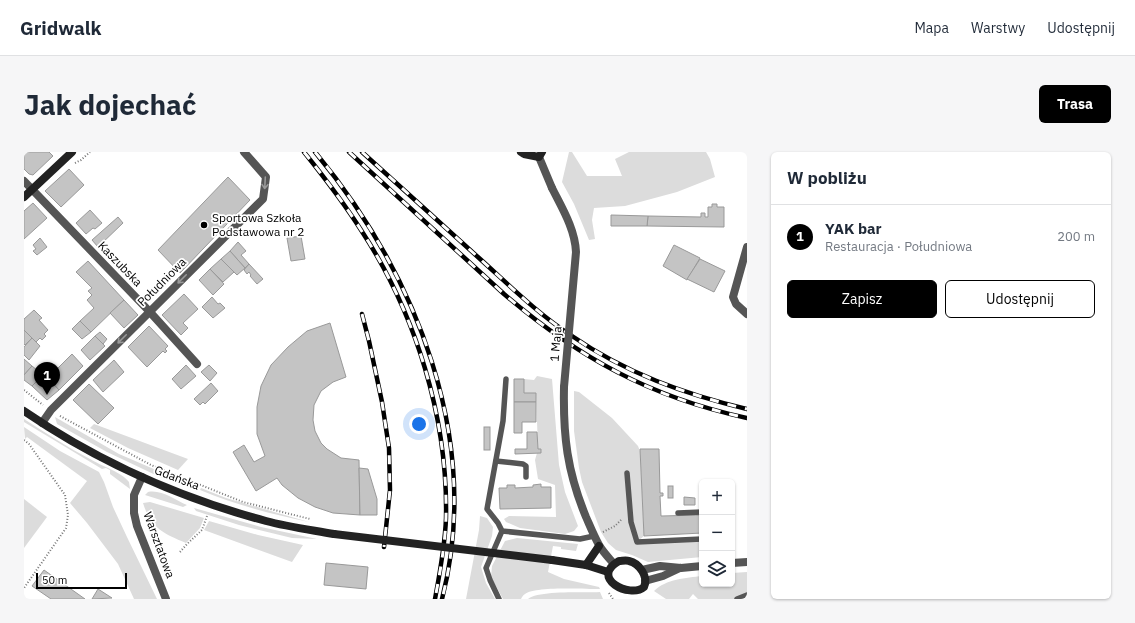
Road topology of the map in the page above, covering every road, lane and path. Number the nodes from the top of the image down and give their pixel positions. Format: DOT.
graph roads {
  1 [pos="72,152"];
  2 [pos="244,152"];
  3 [pos="521,152"];
  4 [pos="541,154"];
  5 [pos="24,181"];
  6 [pos="32,190"];
  7 [pos="24,198"];
  8 [pos="747,248"];
  9 [pos="149,311"];
  10 [pos="747,314"];
  11 [pos="197,364"];
  12 [pos="506,379"];
  13 [pos="24,390"];
  14 [pos="46,407"];
  15 [pos="24,411"];
  16 [pos="55,413"];
  17 [pos="42,423"];
  18 [pos="24,440"];
  19 [pos="496,461"];
  20 [pos="627,472"];
  21 [pos="142,477"];
  22 [pos="526,477"];
  23 [pos="699,512"];
  24 [pos="678,513"];
  25 [pos="207,516"];
  26 [pos="313,519"];
  27 [pos="615,526"];
  28 [pos="502,531"];
  29 [pos="598,534"];
  30 [pos="699,539"];
  31 [pos="599,546"];
  32 [pos="180,552"];
  33 [pos="747,562"];
  34 [pos="735,563"];
  35 [pos="614,564"];
  36 [pos="586,565"];
  37 [pos="699,566"];
  38 [pos="681,568"];
  39 [pos="642,570"];
  40 [pos="608,572"];
  41 [pos="645,581"];
  42 [pos="24,588"];
  43 [pos="747,595"];
  44 [pos="621,596"];
  45 [pos="634,597"];
  46 [pos="166,599"];
  47 [pos="499,599"];
  48 [pos="737,599"];
  1 -- 6 [label="street"];
  2 -- 9 [label="street, Południowa, one-way"];
  3 -- 4 [label="street"];
  4 -- 29 [label="street, 1 Maja, bridge"];
  5 -- 6 [label="street, Kaszubska"];
  6 -- 7 [label="street"];
  6 -- 9 [label="street, Kaszubska"];
  8 -- 10 [label="street"];
  9 -- 11 [label="street, Kaszubska"];
  9 -- 17 [label="street, Południowa, one-way"];
  12 -- 19 [label="lane"];
  13 -- 14 [label="path"];
  15 -- 17 [label="street, Gdańska"];
  16 -- 26 [label="path"];
  17 -- 21 [label="street, Gdańska"];
  18 -- 42 [label="path"];
  19 -- 22 [label="lane"];
  19 -- 28 [label="lane"];
  20 -- 30 [label="lane"];
  21 -- 36 [label="street, Gdańska, bridge"];
  21 -- 46 [label="street, Warsztatowa"];
  23 -- 24 [label="lane"];
  25 -- 32 [label="path"];
  27 -- 29 [label="path"];
  28 -- 29 [label="lane"];
  28 -- 47 [label="lane"];
  29 -- 31 [label="street, 1 Maja"];
  31 -- 35 [label="street, 1 Maja"];
  31 -- 36 [label="street"];
  33 -- 34 [label="street"];
  35 -- 39 [label="street"];
  35 -- 40 [label="street"];
  36 -- 40 [label="street"];
  37 -- 38 [label="street"];
  38 -- 39 [label="street"];
  38 -- 41 [label="street"];
  39 -- 41 [label="street"];
  40 -- 44 [label="street"];
  41 -- 45 [label="street"];
  43 -- 48 [label="lane"];
  44 -- 45 [label="street"];
}
